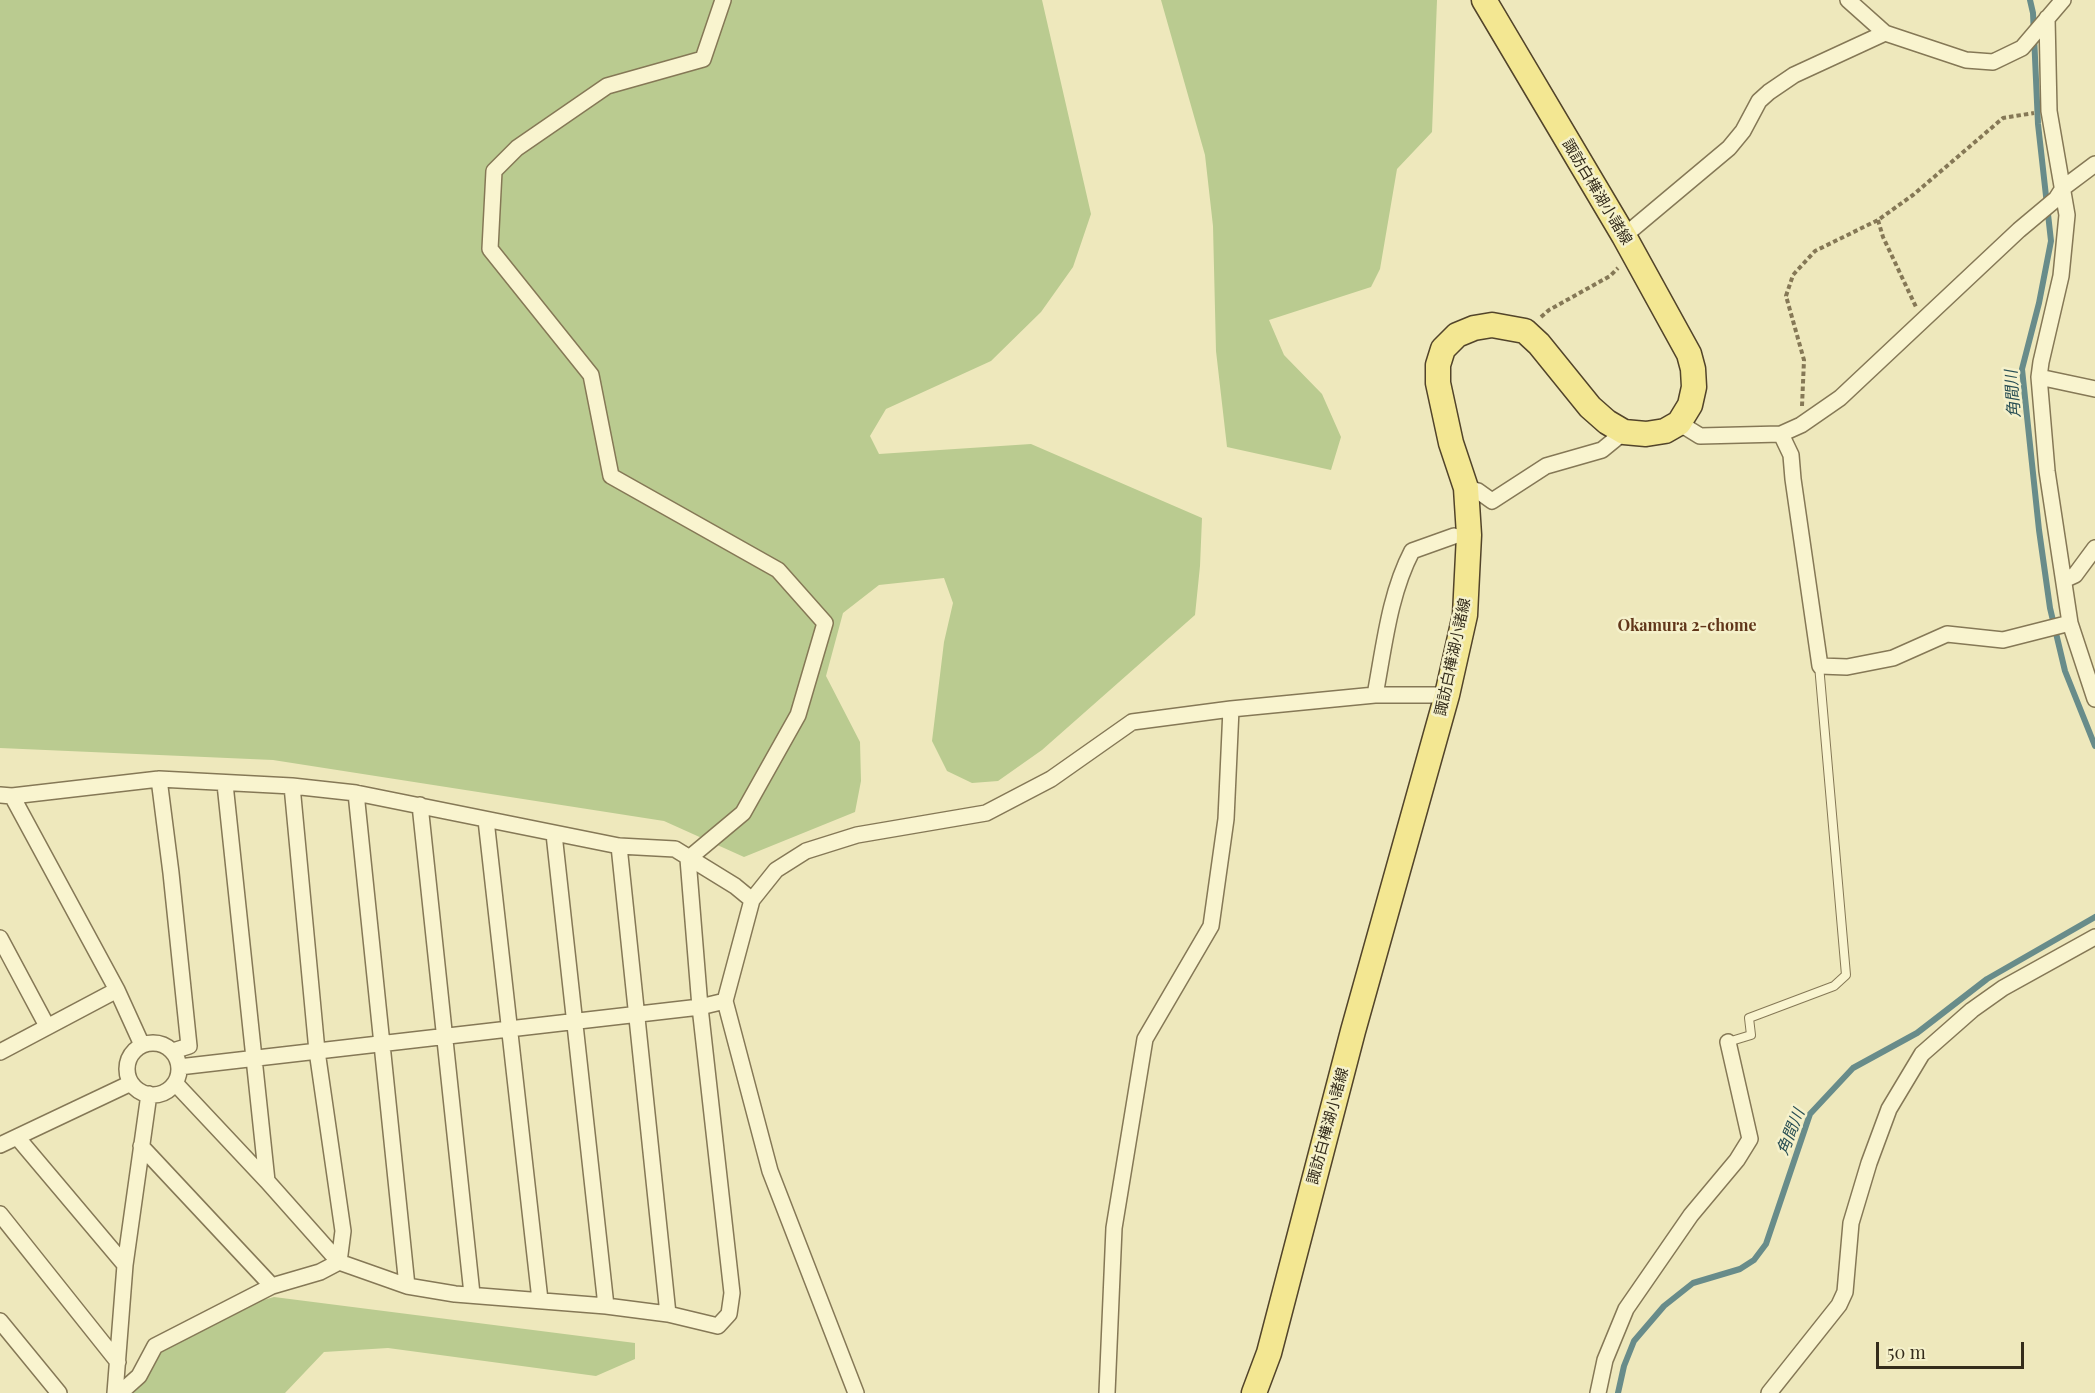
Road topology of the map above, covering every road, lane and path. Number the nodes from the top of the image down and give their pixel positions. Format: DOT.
graph roads {
  1 [pos="723,0"];
  2 [pos="1484,0"];
  3 [pos="1848,0"];
  4 [pos="2063,0"];
  5 [pos="2046,20"];
  6 [pos="1885,33"];
  7 [pos="2024,115"];
  8 [pos="2095,164"];
  9 [pos="2059,193"];
  10 [pos="1878,220"];
  11 [pos="1629,244"];
  12 [pos="1923,321"];
  13 [pos="1525,331"];
  14 [pos="2039,377"];
  15 [pos="2095,389"];
  16 [pos="1679,423"];
  17 [pos="1801,425"];
  18 [pos="1624,432"];
  19 [pos="1780,434"];
  20 [pos="1466,488"];
  21 [pos="1454,536"];
  22 [pos="2095,548"];
  23 [pos="2064,580"];
  24 [pos="2066,624"];
  25 [pos="1818,657"];
  26 [pos="1375,695"];
  27 [pos="1447,695"];
  28 [pos="2095,699"];
  29 [pos="1231,709"];
  30 [pos="159,779"];
  31 [pos="225,784"];
  32 [pos="291,786"];
  33 [pos="356,793"];
  34 [pos="6,796"];
  35 [pos="420,805"];
  36 [pos="486,820"];
  37 [pos="554,834"];
  38 [pos="619,846"];
  39 [pos="688,859"];
  40 [pos="752,900"];
  41 [pos="2095,937"];
  42 [pos="0,938"];
  43 [pos="117,990"];
  44 [pos="725,1001"];
  45 [pos="700,1007"];
  46 [pos="637,1014"];
  47 [pos="574,1021"];
  48 [pos="47,1026"];
  49 [pos="510,1029"];
  50 [pos="445,1036"];
  51 [pos="1728,1042"];
  52 [pos="381,1044"];
  53 [pos="142,1045"];
  54 [pos="317,1051"];
  55 [pos="0,1052"];
  56 [pos="173,1052"];
  57 [pos="255,1058"];
  58 [pos="179,1066"];
  59 [pos="131,1083"];
  60 [pos="175,1083"];
  61 [pos="149,1094"];
  62 [pos="16,1137"];
  63 [pos="0,1145"];
  64 [pos="141,1146"];
  65 [pos="267,1181"];
  66 [pos="0,1214"];
  67 [pos="339,1262"];
  68 [pos="125,1265"];
  69 [pos="272,1286"];
  70 [pos="407,1286"];
  71 [pos="472,1294"];
  72 [pos="540,1300"];
  73 [pos="606,1306"];
  74 [pos="668,1314"];
  75 [pos="0,1321"];
  76 [pos="118,1362"];
  77 [pos="59,1393"];
  78 [pos="115,1393"];
  79 [pos="120,1393"];
  80 [pos="856,1393"];
  81 [pos="1107,1393"];
  82 [pos="1254,1393"];
  83 [pos="1598,1393"];
  84 [pos="1769,1393"];
  1 -- 39 [label="street"];
  2 -- 11 [label="main road, 諏訪白樺湖小諸線"];
  3 -- 6 [label="street"];
  4 -- 5 [label="street"];
  5 -- 6 [label="street"];
  5 -- 9 [label="street"];
  6 -- 11 [label="street"];
  7 -- 10 [label="path"];
  8 -- 9 [label="street"];
  9 -- 12 [label="street"];
  9 -- 14 [label="street"];
  10 -- 12 [label="path"];
  10 -- 17 [label="path"];
  11 -- 13 [label="path"];
  11 -- 16 [label="main road, 諏訪白樺湖小諸線"];
  12 -- 17 [label="street"];
  13 -- 18 [label="main road"];
  13 -- 20 [label="main road, 諏訪白樺湖小諸線"];
  14 -- 15 [label="street"];
  14 -- 23 [label="street"];
  16 -- 18 [label="main road"];
  16 -- 19 [label="street"];
  17 -- 19 [label="street"];
  18 -- 20 [label="street"];
  19 -- 25 [label="street"];
  20 -- 27 [label="main road, 諏訪白樺湖小諸線"];
  21 -- 26 [label="street"];
  22 -- 23 [label="street"];
  23 -- 24 [label="street"];
  24 -- 25 [label="street"];
  24 -- 28 [label="street"];
  25 -- 51 [label="lane"];
  26 -- 27 [label="street"];
  26 -- 29 [label="street"];
  27 -- 82 [label="main road, 諏訪白樺湖小諸線"];
  29 -- 40 [label="street"];
  29 -- 81 [label="street"];
  30 -- 31 [label="street"];
  30 -- 34 [label="street"];
  30 -- 56 [label="street"];
  31 -- 32 [label="street"];
  31 -- 57 [label="street"];
  32 -- 33 [label="street"];
  32 -- 54 [label="street"];
  33 -- 35 [label="street"];
  33 -- 52 [label="street"];
  34 -- 43 [label="street"];
  35 -- 36 [label="street"];
  35 -- 50 [label="street"];
  36 -- 37 [label="street"];
  36 -- 49 [label="street"];
  37 -- 38 [label="street"];
  37 -- 47 [label="street"];
  38 -- 39 [label="street"];
  38 -- 46 [label="street"];
  39 -- 40 [label="street"];
  39 -- 45 [label="street"];
  40 -- 44 [label="street"];
  41 -- 84 [label="street"];
  42 -- 48 [label="street"];
  43 -- 48 [label="street"];
  43 -- 53 [label="street"];
  44 -- 45 [label="street"];
  44 -- 80 [label="street"];
  45 -- 46 [label="street"];
  45 -- 74 [label="street"];
  46 -- 47 [label="street"];
  46 -- 74 [label="street"];
  47 -- 49 [label="street"];
  47 -- 73 [label="street"];
  48 -- 55 [label="street"];
  49 -- 50 [label="street"];
  49 -- 72 [label="street"];
  50 -- 52 [label="street"];
  50 -- 71 [label="street"];
  51 -- 83 [label="street"];
  52 -- 54 [label="street"];
  52 -- 70 [label="street"];
  53 -- 56 [label="street"];
  53 -- 59 [label="street"];
  54 -- 57 [label="street"];
  54 -- 67 [label="street"];
  56 -- 58 [label="street"];
  57 -- 58 [label="street"];
  57 -- 65 [label="street"];
  58 -- 60 [label="street"];
  59 -- 61 [label="street"];
  59 -- 62 [label="street"];
  60 -- 61 [label="street"];
  60 -- 65 [label="street"];
  61 -- 64 [label="street"];
  62 -- 63 [label="street"];
  62 -- 68 [label="street"];
  64 -- 68 [label="street"];
  64 -- 69 [label="street"];
  65 -- 67 [label="street"];
  66 -- 76 [label="street"];
  67 -- 69 [label="street"];
  67 -- 70 [label="street"];
  68 -- 76 [label="street"];
  69 -- 79 [label="street"];
  70 -- 71 [label="street"];
  71 -- 72 [label="street"];
  72 -- 73 [label="street"];
  73 -- 74 [label="street"];
  75 -- 77 [label="street"];
  76 -- 78 [label="street"];
}
